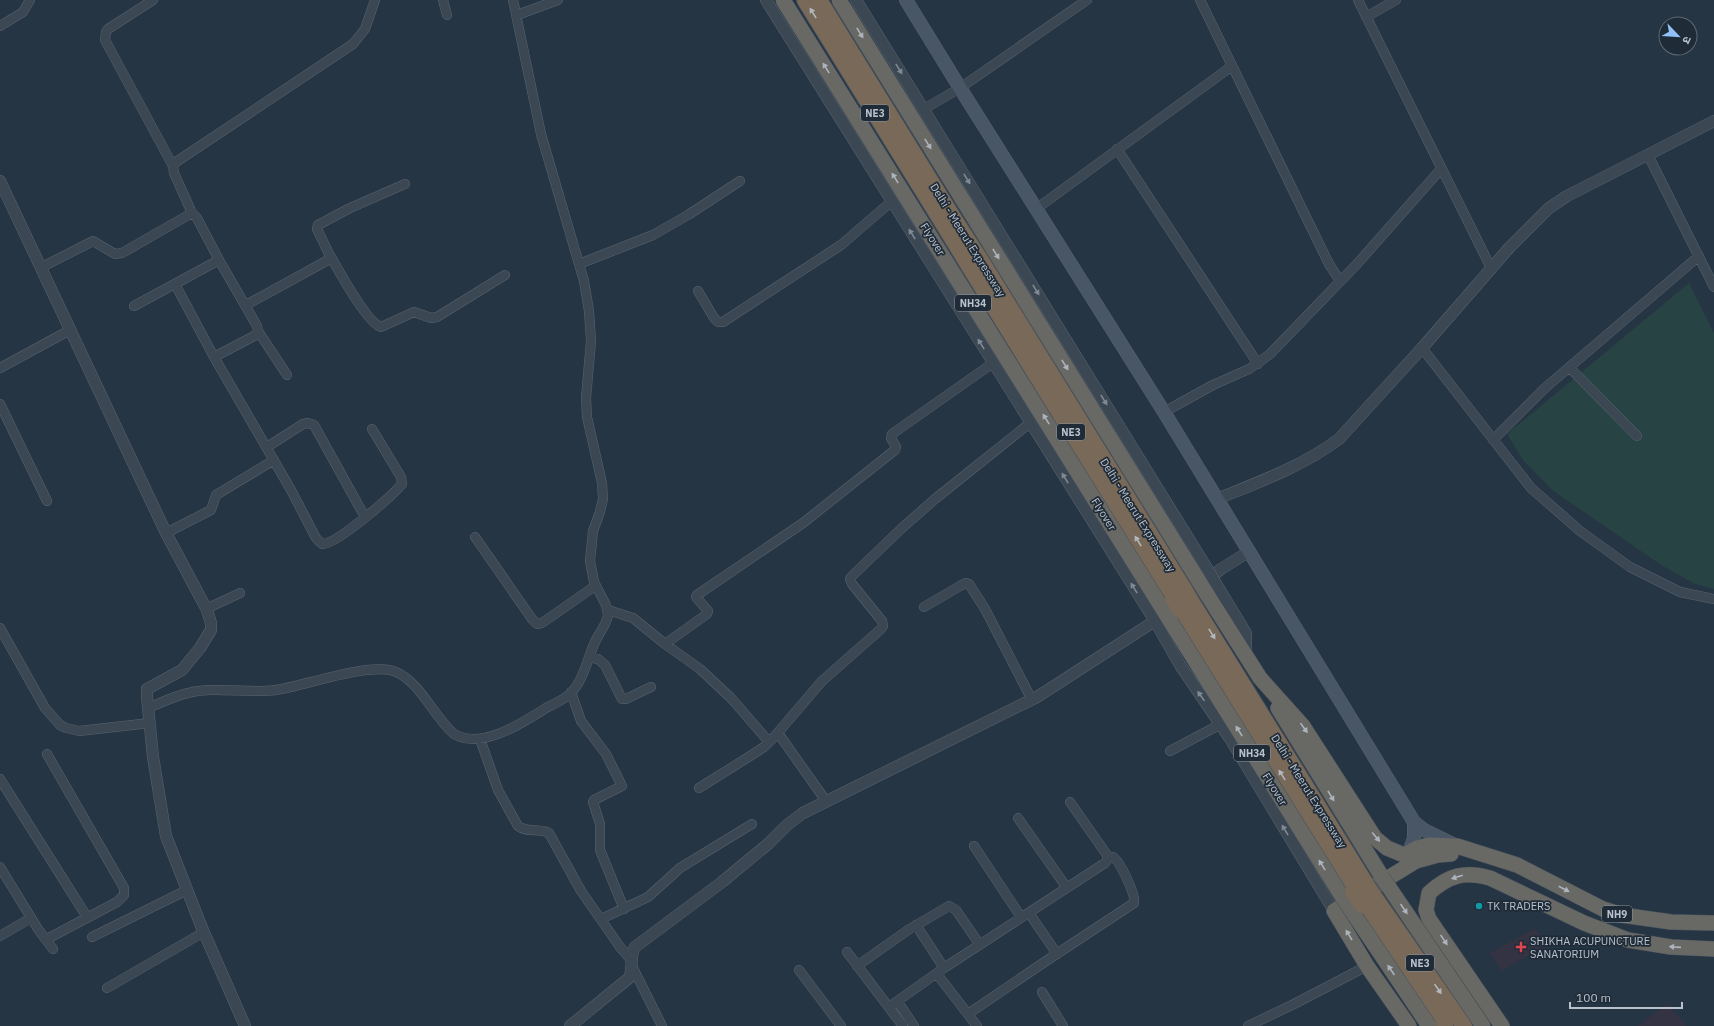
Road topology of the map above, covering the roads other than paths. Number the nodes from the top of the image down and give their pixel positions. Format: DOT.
graph roads {
  1 [pos="30,0"];
  2 [pos="153,0"];
  3 [pos="375,0"];
  4 [pos="443,0"];
  5 [pos="513,0"];
  6 [pos="558,0"];
  7 [pos="766,0"];
  8 [pos="783,0"];
  9 [pos="805,0"];
  10 [pos="819,0"];
  11 [pos="839,0"];
  12 [pos="856,0"];
  13 [pos="906,0"];
  14 [pos="1087,0"];
  15 [pos="1200,0"];
  16 [pos="1358,0"];
  17 [pos="1396,0"];
  18 [pos="447,15"];
  19 [pos="517,15"];
  20 [pos="1366,17"];
  21 [pos="0,26"];
  22 [pos="1232,66"];
  23 [pos="960,88"];
  24 [pos="924,109"];
  25 [pos="1714,121"];
  26 [pos="1117,149"];
  27 [pos="1648,155"];
  28 [pos="173,166"];
  29 [pos="1441,169"];
  30 [pos="740,181"];
  31 [pos="0,182"];
  32 [pos="405,184"];
  33 [pos="892,201"];
  34 [pos="1036,209"];
  35 [pos="987,212"];
  36 [pos="192,213"];
  37 [pos="949,222"];
  38 [pos="999,231"];
  39 [pos="923,252"];
  40 [pos="1699,256"];
  41 [pos="331,257"];
  42 [pos="219,260"];
  43 [pos="579,264"];
  44 [pos="40,268"];
  45 [pos="1491,268"];
  46 [pos="935,271"];
  47 [pos="505,275"];
  48 [pos="1340,281"];
  49 [pos="175,284"];
  50 [pos="1714,287"];
  51 [pos="698,290"];
  52 [pos="246,305"];
  53 [pos="134,306"];
  54 [pos="70,330"];
  55 [pos="258,331"];
  56 [pos="1422,348"];
  57 [pos="214,357"];
  58 [pos="993,363"];
  59 [pos="1258,364"];
  60 [pos="1569,367"];
  61 [pos="0,368"];
  62 [pos="287,375"];
  63 [pos="0,404"];
  64 [pos="1164,412"];
  65 [pos="1030,423"];
  66 [pos="372,429"];
  67 [pos="1637,436"];
  68 [pos="1493,440"];
  69 [pos="267,447"];
  70 [pos="274,460"];
  71 [pos="1217,499"];
  72 [pos="48,501"];
  73 [pos="365,517"];
  74 [pos="166,533"];
  75 [pos="475,537"];
  76 [pos="1250,551"];
  77 [pos="595,586"];
  78 [pos="240,593"];
  79 [pos="1714,599"];
  80 [pos="924,607"];
  81 [pos="206,609"];
  82 [pos="608,610"];
  83 [pos="1155,621"];
  84 [pos="0,628"];
  85 [pos="665,644"];
  86 [pos="1246,656"];
  87 [pos="589,658"];
  88 [pos="1260,678"];
  89 [pos="651,687"];
  90 [pos="571,692"];
  91 [pos="1032,700"];
  92 [pos="148,708"];
  93 [pos="150,723"];
  94 [pos="1221,724"];
  95 [pos="778,733"];
  96 [pos="480,738"];
  97 [pos="769,742"];
  98 [pos="1170,751"];
  99 [pos="47,754"];
  100 [pos="0,779"];
  101 [pos="699,788"];
  102 [pos="826,801"];
  103 [pos="1070,802"];
  104 [pos="1018,818"];
  105 [pos="1414,822"];
  106 [pos="752,824"];
  107 [pos="974,846"];
  108 [pos="1456,850"];
  109 [pos="1406,854"];
  110 [pos="1108,857"];
  111 [pos="1529,871"];
  112 [pos="1,872"];
  113 [pos="1067,888"];
  114 [pos="187,890"];
  115 [pos="1518,890"];
  116 [pos="1364,894"];
  117 [pos="624,909"];
  118 [pos="1334,911"];
  119 [pos="1025,915"];
  120 [pos="31,918"];
  121 [pos="88,918"];
  122 [pos="601,919"];
  123 [pos="1714,924"];
  124 [pos="916,925"];
  125 [pos="204,932"];
  126 [pos="0,936"];
  127 [pos="92,936"];
  128 [pos="47,939"];
  129 [pos="980,945"];
  130 [pos="53,949"];
  131 [pos="1714,949"];
  132 [pos="847,952"];
  133 [pos="1056,954"];
  134 [pos="632,963"];
  135 [pos="858,966"];
  136 [pos="1367,966"];
  137 [pos="799,970"];
  138 [pos="940,971"];
  139 [pos="106,988"];
  140 [pos="1042,992"];
  141 [pos="898,1002"];
  142 [pos="889,1007"];
  143 [pos="968,1014"];
  144 [pos="910,1025"];
  145 [pos="245,1026"];
  146 [pos="570,1026"];
  147 [pos="662,1026"];
  148 [pos="841,1026"];
  149 [pos="977,1026"];
  150 [pos="1063,1026"];
  151 [pos="1248,1026"];
  152 [pos="1409,1026"];
  153 [pos="1428,1026"];
  154 [pos="1445,1026"];
  155 [pos="1464,1026"];
  156 [pos="1483,1026"];
  157 [pos="1502,1026"];
  1 -- 21 [label="street"];
  2 -- 28 [label="street"];
  3 -- 28 [label="street"];
  4 -- 18 [label="street"];
  5 -- 19 [label="street"];
  6 -- 19 [label="street"];
  7 -- 33 [label="street"];
  153 -- 8 [label="highway, Flyover / NH34, one-way, bridge"];
  37 -- 9 [label="highway, Delhi - Meerut Expressway / NE3, one-way"];
  10 -- 37 [label="highway, Delhi - Meerut Expressway / NE3"];
  11 -- 86 [label="highway, one-way, bridge"];
  12 -- 24 [label="street, one-way"];
  13 -- 23 [label="main road"];
  14 -- 23 [label="street"];
  15 -- 22 [label="street"];
  16 -- 20 [label="street"];
  17 -- 20 [label="street"];
  19 -- 43 [label="street"];
  20 -- 29 [label="street"];
  22 -- 26 [label="street"];
  22 -- 48 [label="street"];
  23 -- 24 [label="street"];
  23 -- 34 [label="main road"];
  24 -- 35 [label="street, one-way"];
  25 -- 27 [label="street"];
  26 -- 34 [label="street"];
  26 -- 59 [label="street"];
  27 -- 40 [label="street"];
  27 -- 45 [label="street"];
  28 -- 36 [label="street"];
  29 -- 45 [label="street"];
  29 -- 48 [label="street"];
  30 -- 43 [label="street"];
  31 -- 44 [label="street"];
  32 -- 41 [label="street"];
  39 -- 33 [label="street, one-way"];
  33 -- 51 [label="street"];
  34 -- 64 [label="main road"];
  35 -- 38 [label="street"];
  35 -- 39 [label="street"];
  36 -- 42 [label="street"];
  36 -- 44 [label="street"];
  37 -- 116 [label="highway, Delhi - Meerut Expressway / NE3, bridge"];
  38 -- 46 [label="street"];
  38 -- 86 [label="street, one-way, bridge"];
  39 -- 46 [label="street"];
  40 -- 50 [label="street"];
  40 -- 60 [label="street"];
  41 -- 47 [label="street"];
  41 -- 52 [label="street"];
  42 -- 49 [label="street"];
  42 -- 52 [label="street"];
  43 -- 77 [label="street"];
  44 -- 54 [label="street"];
  45 -- 56 [label="street"];
  58 -- 46 [label="street, one-way"];
  48 -- 59 [label="street"];
  49 -- 53 [label="street"];
  49 -- 57 [label="street"];
  52 -- 55 [label="street"];
  54 -- 61 [label="street"];
  54 -- 74 [label="street"];
  55 -- 57 [label="street"];
  55 -- 62 [label="street"];
  56 -- 68 [label="street"];
  56 -- 71 [label="street"];
  57 -- 69 [label="street"];
  58 -- 65 [label="street"];
  58 -- 85 [label="street"];
  59 -- 64 [label="street"];
  60 -- 67 [label="street"];
  60 -- 68 [label="street"];
  63 -- 72 [label="street"];
  64 -- 71 [label="main road"];
  83 -- 65 [label="street, one-way"];
  65 -- 95 [label="street"];
  66 -- 73 [label="street"];
  68 -- 79 [label="street"];
  69 -- 70 [label="street"];
  69 -- 73 [label="street"];
  70 -- 73 [label="street"];
  70 -- 74 [label="street"];
  71 -- 76 [label="main road"];
  74 -- 81 [label="street"];
  75 -- 77 [label="street"];
  76 -- 83 [label="street"];
  76 -- 105 [label="main road"];
  77 -- 82 [label="street"];
  78 -- 81 [label="street"];
  80 -- 91 [label="street"];
  81 -- 92 [label="street"];
  82 -- 85 [label="street"];
  82 -- 87 [label="street"];
  83 -- 91 [label="street"];
  94 -- 83 [label="street, one-way"];
  84 -- 93 [label="street"];
  85 -- 97 [label="street"];
  86 -- 88 [label="highway"];
  87 -- 89 [label="street"];
  87 -- 90 [label="street"];
  88 -- 109 [label="highway, one-way"];
  88 -- 156 [label="highway, one-way, bridge"];
  90 -- 96 [label="street"];
  90 -- 117 [label="street"];
  91 -- 102 [label="street"];
  92 -- 93 [label="street"];
  92 -- 96 [label="street"];
  93 -- 114 [label="street"];
  94 -- 98 [label="street"];
  118 -- 94 [label="street, one-way"];
  95 -- 97 [label="street"];
  95 -- 102 [label="street"];
  96 -- 122 [label="street"];
  97 -- 101 [label="street"];
  99 -- 121 [label="street"];
  100 -- 121 [label="street"];
  102 -- 134 [label="street"];
  103 -- 110 [label="street"];
  104 -- 113 [label="street"];
  105 -- 108 [label="main road"];
  105 -- 109 [label="main road"];
  106 -- 117 [label="street"];
  107 -- 119 [label="street"];
  108 -- 109 [label="highway, NH9"];
  108 -- 111 [label="highway, NH9"];
  108 -- 118 [label="highway, NH9"];
  110 -- 113 [label="street"];
  110 -- 133 [label="street"];
  111 -- 115 [label="highway"];
  111 -- 123 [label="highway, NH9, one-way"];
  112 -- 120 [label="street"];
  113 -- 119 [label="street"];
  114 -- 125 [label="street"];
  114 -- 127 [label="street"];
  131 -- 115 [label="highway, NH9, one-way"];
  115 -- 157 [label="highway, NH9, one-way"];
  116 -- 154 [label="highway, Delhi - Meerut Expressway / NE3"];
  116 -- 155 [label="highway, Delhi - Meerut Expressway / NE3, one-way"];
  117 -- 122 [label="street"];
  136 -- 118 [label="highway, one-way"];
  119 -- 129 [label="street"];
  119 -- 133 [label="street"];
  120 -- 126 [label="street"];
  120 -- 128 [label="street"];
  121 -- 128 [label="street"];
  122 -- 134 [label="street"];
  124 -- 129 [label="street"];
  124 -- 135 [label="street"];
  124 -- 138 [label="street"];
  125 -- 139 [label="street"];
  125 -- 145 [label="street"];
  128 -- 130 [label="street"];
  129 -- 138 [label="street"];
  132 -- 135 [label="street"];
  133 -- 143 [label="street"];
  134 -- 146 [label="street"];
  134 -- 147 [label="street"];
  135 -- 142 [label="street"];
  136 -- 151 [label="street"];
  136 -- 152 [label="highway"];
  137 -- 148 [label="street"];
  138 -- 141 [label="street"];
  138 -- 143 [label="street"];
  140 -- 150 [label="street"];
  141 -- 142 [label="street"];
  141 -- 144 [label="street"];
  142 -- 144 [label="street"];
  143 -- 149 [label="street"];
}
